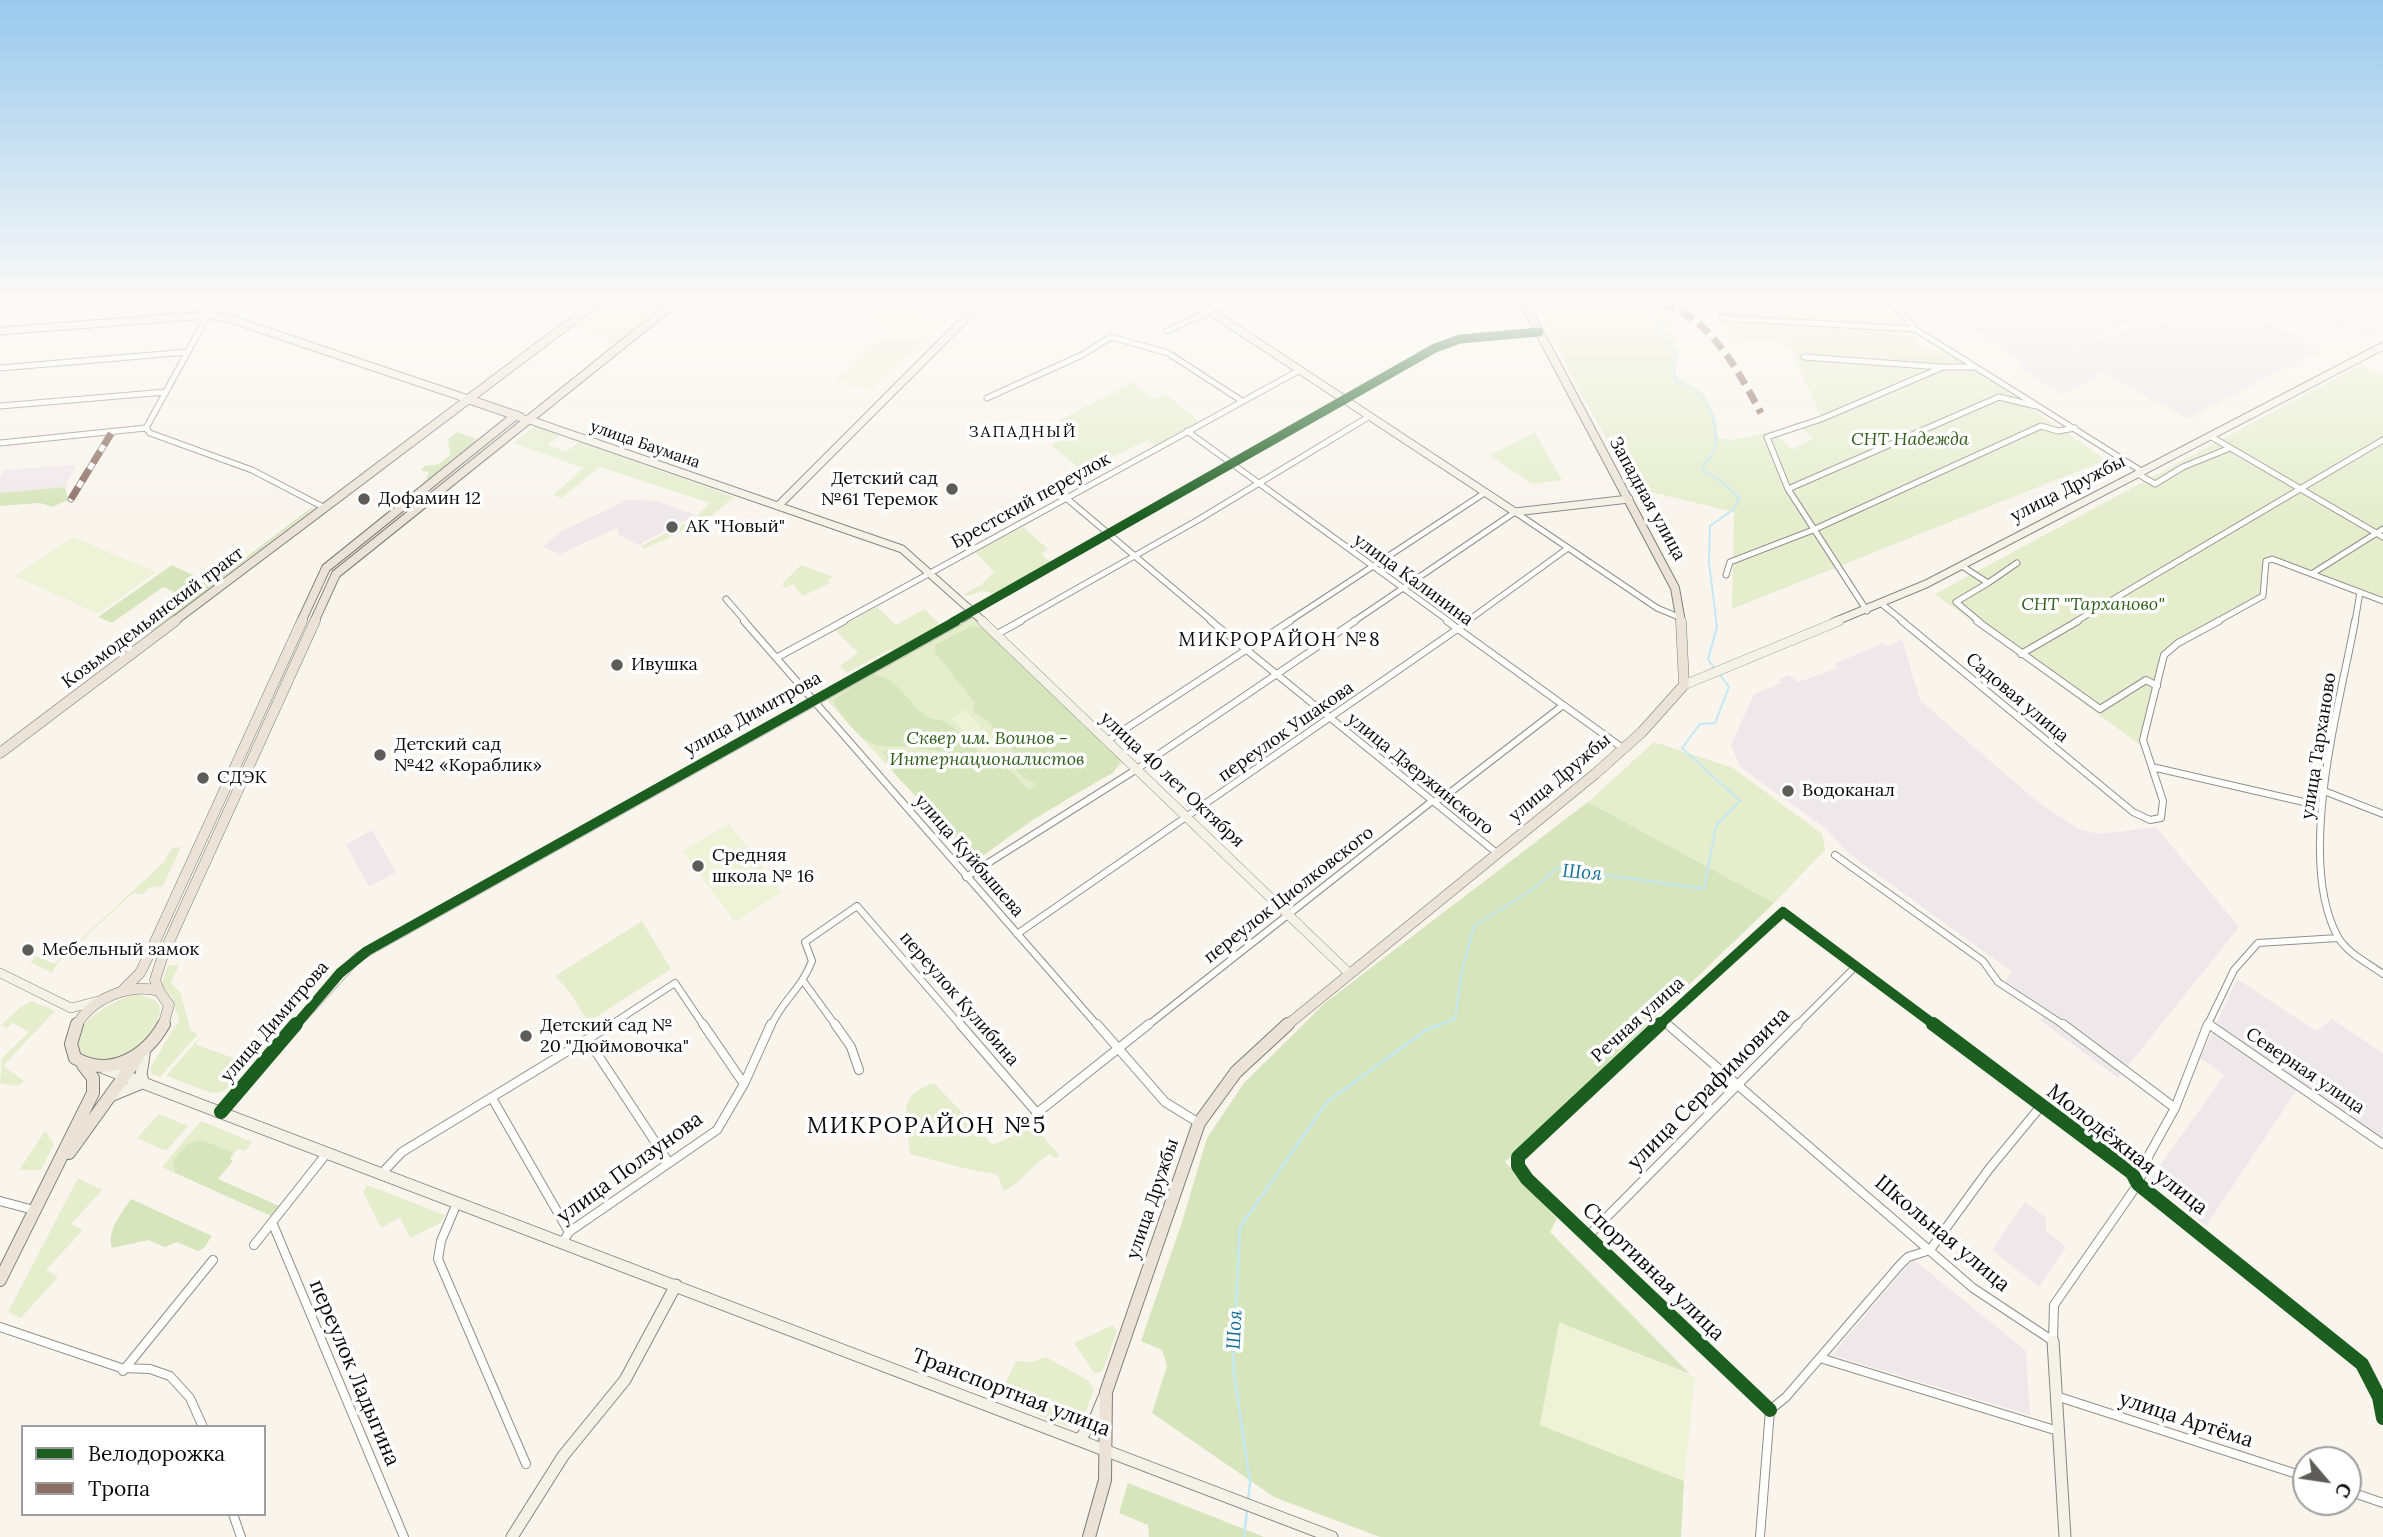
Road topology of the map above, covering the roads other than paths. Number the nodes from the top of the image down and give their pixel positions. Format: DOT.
graph roads {
  1 [pos="176,375"];
  2 [pos="396,375"];
  3 [pos="501,375"];
  4 [pos="583,375"];
  5 [pos="909,375"];
  6 [pos="1038,375"];
  7 [pos="1202,375"];
  8 [pos="1291,375"];
  9 [pos="1307,375"];
  10 [pos="1388,375"];
  11 [pos="1562,375"];
  12 [pos="1925,375"];
  13 [pos="1987,375"];
  14 [pos="2328,375"];
  15 [pos="166,392"];
  16 [pos="987,398"];
  17 [pos="468,399"];
  18 [pos="1344,399"];
  19 [pos="1242,401"];
  20 [pos="0,406"];
  21 [pos="2038,406"];
  22 [pos="516,415"];
  23 [pos="1370,416"];
  24 [pos="527,419"];
  25 [pos="146,428"];
  26 [pos="2074,428"];
  27 [pos="1187,431"];
  28 [pos="111,432"];
  29 [pos="2210,436"];
  30 [pos="2383,440"];
  31 [pos="0,443"];
  32 [pos="2230,448"];
  33 [pos="1230,464"];
  34 [pos="2141,473"];
  35 [pos="436,480"];
  36 [pos="446,484"];
  37 [pos="1256,484"];
  38 [pos="1788,489"];
  39 [pos="2300,489"];
  40 [pos="1486,492"];
  41 [pos="1065,497"];
  42 [pos="71,499"];
  43 [pos="1629,499"];
  44 [pos="778,506"];
  45 [pos="325,508"];
  46 [pos="1515,512"];
  47 [pos="1814,530"];
  48 [pos="2381,533"];
  49 [pos="1107,535"];
  50 [pos="1568,548"];
  51 [pos="1133,556"];
  52 [pos="2017,563"];
  53 [pos="1962,566"];
  54 [pos="1373,568"];
  55 [pos="930,573"];
  56 [pos="2313,573"];
  57 [pos="1726,575"];
  58 [pos="1987,583"];
  59 [pos="1401,588"];
  60 [pos="329,589"];
  61 [pos="314,590"];
  62 [pos="2360,592"];
  63 [pos="726,599"];
  64 [pos="2383,601"];
  65 [pos="1883,605"];
  66 [pos="1867,611"];
  67 [pos="973,612"];
  68 [pos="1681,618"];
  69 [pos="1455,628"];
  70 [pos="997,634"];
  71 [pos="1246,651"];
  72 [pos="2021,654"];
  73 [pos="776,658"];
  74 [pos="1277,676"];
  75 [pos="1684,685"];
  76 [pos="2157,686"];
  77 [pos="283,693"];
  78 [pos="267,694"];
  79 [pos="812,701"];
  80 [pos="1562,706"];
  81 [pos="1329,719"];
  82 [pos="269,724"];
  83 [pos="253,725"];
  84 [pos="1107,741"];
  85 [pos="1625,749"];
  86 [pos="0,753"];
  87 [pos="2152,767"];
  88 [pos="1137,769"];
  89 [pos="2324,791"];
  90 [pos="1431,802"];
  91 [pos="2321,806"];
  92 [pos="2383,814"];
  93 [pos="1187,816"];
  94 [pos="1835,855"];
  95 [pos="1499,856"];
  96 [pos="966,877"];
  97 [pos="1783,912"];
  98 [pos="1291,914"];
  99 [pos="1017,934"];
  100 [pos="2338,938"];
  101 [pos="1855,967"];
  102 [pos="0,973"];
  103 [pos="1349,974"];
  104 [pos="2383,974"];
  105 [pos="804,982"];
  106 [pos="123,990"];
  107 [pos="159,991"];
  108 [pos="103,1000"];
  109 [pos="71,1008"];
  110 [pos="1663,1021"];
  111 [pos="77,1025"];
  112 [pos="2210,1025"];
  113 [pos="588,1040"];
  114 [pos="145,1048"];
  115 [pos="1117,1048"];
  116 [pos="83,1065"];
  117 [pos="102,1067"];
  118 [pos="859,1070"];
  119 [pos="123,1074"];
  120 [pos="144,1083"];
  121 [pos="744,1084"];
  122 [pos="1739,1085"];
  123 [pos="492,1098"];
  124 [pos="105,1102"];
  125 [pos="2041,1106"];
  126 [pos="2175,1108"];
  127 [pos="222,1112"];
  128 [pos="1037,1113"];
  129 [pos="1199,1123"];
  130 [pos="2383,1144"];
  131 [pos="328,1152"];
  132 [pos="1518,1157"];
  133 [pos="668,1163"];
  134 [pos="56,1171"];
  135 [pos="382,1173"];
  136 [pos="2138,1184"];
  137 [pos="0,1201"];
  138 [pos="458,1202"];
  139 [pos="36,1211"];
  140 [pos="272,1222"];
  141 [pos="1588,1236"];
  142 [pos="566,1237"];
  143 [pos="254,1245"];
  144 [pos="1930,1250"];
  145 [pos="213,1260"];
  146 [pos="0,1280"];
  147 [pos="676,1285"];
  148 [pos="0,1327"];
  149 [pos="2053,1341"];
  150 [pos="1820,1358"];
  151 [pos="123,1371"];
  152 [pos="1106,1392"];
  153 [pos="2056,1396"];
  154 [pos="1769,1410"];
  155 [pos="2383,1418"];
  156 [pos="202,1425"];
  157 [pos="2058,1430"];
  158 [pos="1079,1440"];
  159 [pos="1106,1451"];
  160 [pos="527,1465"];
  161 [pos="2292,1472"];
  162 [pos="2362,1496"];
  163 [pos="2383,1503"];
  164 [pos="234,1516"];
  165 [pos="241,1537"];
  166 [pos="404,1537"];
  167 [pos="512,1537"];
  168 [pos="1089,1537"];
  169 [pos="1332,1537"];
  170 [pos="1760,1537"];
  171 [pos="2065,1537"];
  1 -- 15 [label="street"];
  2 -- 17 [label="street, улица Баумана"];
  3 -- 17 [label="main road, Козьмодемьянский тракт"];
  4 -- 24 [label="main road"];
  5 -- 44 [label="street"];
  6 -- 16 [label="street"];
  7 -- 19 [label="street"];
  8 -- 19 [label="street, Брестский переулок"];
  9 -- 18 [label="street"];
  10 -- 18 [label="street, улица Димитрова"];
  11 -- 43 [label="main road, Западная улица"];
  12 -- 38 [label="street"];
  13 -- 21 [label="street"];
  14 -- 29 [label="street, улица Дружбы"];
  15 -- 20 [label="street"];
  15 -- 25 [label="street"];
  17 -- 22 [label="main road, улица Баумана"];
  17 -- 45 [label="main road, Козьмодемьянский тракт"];
  18 -- 23 [label="street"];
  18 -- 33 [label="street, улица Димитрова"];
  19 -- 27 [label="street, Брестский переулок"];
  21 -- 26 [label="street"];
  21 -- 38 [label="street"];
  22 -- 24 [label="main road, улица Баумана"];
  22 -- 35 [label="main road"];
  23 -- 37 [label="street"];
  23 -- 40 [label="street"];
  24 -- 36 [label="main road"];
  24 -- 44 [label="street, улица Баумана"];
  25 -- 28 [label="street"];
  25 -- 45 [label="street"];
  26 -- 34 [label="street"];
  26 -- 47 [label="street"];
  27 -- 33 [label="street, улица Калинина"];
  27 -- 41 [label="street, Брестский переулок"];
  28 -- 31 [label="street"];
  28 -- 42 [label="street"];
  29 -- 32 [label="street"];
  29 -- 34 [label="street, улица Дружбы"];
  30 -- 39 [label="street"];
  32 -- 34 [label="street"];
  32 -- 39 [label="street"];
  33 -- 37 [label="street, улица Калинина"];
  33 -- 49 [label="street, улица Димитрова"];
  34 -- 53 [label="street, улица Дружбы"];
  35 -- 36 [label="main road"];
  35 -- 61 [label="main road"];
  36 -- 60 [label="main road"];
  37 -- 51 [label="street"];
  37 -- 54 [label="street, улица Калинина"];
  38 -- 47 [label="street"];
  39 -- 48 [label="street"];
  39 -- 72 [label="street"];
  40 -- 46 [label="street"];
  40 -- 54 [label="street"];
  41 -- 49 [label="street, улица Дзержинского"];
  41 -- 55 [label="street, Брестский переулок"];
  43 -- 46 [label="street"];
  43 -- 68 [label="main road, Западная улица"];
  44 -- 55 [label="street, улица Баумана"];
  45 -- 86 [label="main road, Козьмодемьянский тракт"];
  46 -- 50 [label="street"];
  46 -- 59 [label="street"];
  47 -- 57 [label="street"];
  47 -- 66 [label="street"];
  48 -- 56 [label="street"];
  49 -- 51 [label="street, улица Дзержинского"];
  49 -- 67 [label="street, улица Димитрова"];
  50 -- 68 [label="street"];
  50 -- 69 [label="street, переулок Ушакова"];
  51 -- 70 [label="street"];
  51 -- 71 [label="street, улица Дзержинского"];
  52 -- 58 [label="street"];
  53 -- 58 [label="street"];
  53 -- 65 [label="street, улица Дружбы"];
  54 -- 59 [label="street, улица Калинина"];
  54 -- 71 [label="street"];
  55 -- 67 [label="street, улица Баумана"];
  55 -- 73 [label="street, Брестский переулок"];
  56 -- 62 [label="street"];
  56 -- 76 [label="street"];
  58 -- 72 [label="street"];
  59 -- 69 [label="street, улица Калинина"];
  59 -- 74 [label="street"];
  60 -- 61 [label="main road"];
  60 -- 77 [label="main road"];
  61 -- 78 [label="main road"];
  62 -- 64 [label="street"];
  62 -- 89 [label="street, улица Тарханово"];
  63 -- 73 [label="street, улица Куйбышева"];
  65 -- 66 [label="street, улица Дружбы"];
  65 -- 87 [label="street, Садовая улица"];
  66 -- 75 [label="street, улица Дружбы"];
  67 -- 70 [label="street, улица 40 лет Октября"];
  67 -- 79 [label="street, улица Димитрова"];
  68 -- 75 [label="main road, Западная улица"];
  69 -- 80 [label="street, улица Калинина"];
  69 -- 81 [label="street, переулок Ушакова"];
  70 -- 84 [label="street, улица 40 лет Октября"];
  71 -- 74 [label="street, улица Дзержинского"];
  71 -- 84 [label="street"];
  72 -- 76 [label="street"];
  73 -- 79 [label="street, улица Куйбышева"];
  74 -- 81 [label="street, улица Дзержинского"];
  74 -- 88 [label="street"];
  75 -- 85 [label="main road, улица Дружбы"];
  76 -- 87 [label="street"];
  77 -- 78 [label="main road"];
  77 -- 82 [label="main road"];
  78 -- 83 [label="main road"];
  79 -- 96 [label="street, улица Куйбышева"];
  79 -- 127 [label="street, улица Димитрова"];
  80 -- 85 [label="street, улица Калинина"];
  80 -- 90 [label="street, переулок Циолковского"];
  81 -- 90 [label="street, улица Дзержинского"];
  81 -- 93 [label="street, переулок Ушакова"];
  82 -- 83 [label="main road"];
  82 -- 107 [label="main road"];
  83 -- 106 [label="main road"];
  84 -- 88 [label="street, улица 40 лет Октября"];
  85 -- 95 [label="main road, улица Дружбы"];
  87 -- 91 [label="street"];
  88 -- 93 [label="street, улица 40 лет Октября"];
  88 -- 96 [label="street"];
  89 -- 91 [label="street, улица Тарханово"];
  89 -- 92 [label="street"];
  90 -- 95 [label="street, улица Дзержинского"];
  90 -- 98 [label="street, переулок Циолковского"];
  91 -- 100 [label="street, улица Тарханово"];
  93 -- 98 [label="street, улица 40 лет Октября"];
  93 -- 99 [label="street, переулок Ушакова"];
  94 -- 126 [label="street"];
  95 -- 103 [label="main road, улица Дружбы"];
  96 -- 99 [label="street, улица Куйбышева"];
  97 -- 101 [label="street, Молодёжная улица"];
  97 -- 110 [label="street, Речная улица"];
  98 -- 103 [label="street, улица 40 лет Октября"];
  98 -- 115 [label="street, переулок Циолковского"];
  99 -- 115 [label="street, улица Куйбышева"];
  100 -- 104 [label="street"];
  100 -- 112 [label="street"];
  101 -- 122 [label="street, улица Серафимовича"];
  101 -- 125 [label="street, Молодёжная улица"];
  102 -- 109 [label="street"];
  103 -- 129 [label="main road, улица Дружбы"];
  105 -- 118 [label="street"];
  105 -- 121 [label="street, улица Ползунова"];
  105 -- 128 [label="street, переулок Кулибина"];
  106 -- 107 [label="main road"];
  106 -- 108 [label="main road"];
  107 -- 114 [label="main road"];
  108 -- 109 [label="street"];
  108 -- 111 [label="main road"];
  109 -- 111 [label="street"];
  110 -- 122 [label="street, Школьная улица"];
  110 -- 132 [label="street, Речная улица"];
  111 -- 116 [label="main road"];
  112 -- 126 [label="street"];
  112 -- 130 [label="street, Северная улица"];
  113 -- 121 [label="street"];
  113 -- 123 [label="street"];
  113 -- 133 [label="street"];
  114 -- 117 [label="main road"];
  114 -- 119 [label="main road"];
  114 -- 120 [label="street"];
  115 -- 128 [label="street, переулок Циолковского"];
  115 -- 129 [label="street, улица Куйбышева"];
  116 -- 117 [label="main road"];
  116 -- 134 [label="main road"];
  117 -- 119 [label="street, улица Ползунова"];
  119 -- 120 [label="street, улица Ползунова"];
  119 -- 124 [label="main road"];
  120 -- 124 [label="street"];
  120 -- 127 [label="street, улица Ползунова"];
  121 -- 133 [label="street, улица Ползунова"];
  122 -- 141 [label="street, улица Серафимовича"];
  122 -- 144 [label="street, Школьная улица"];
  123 -- 135 [label="street"];
  123 -- 142 [label="street"];
  124 -- 134 [label="main road"];
  125 -- 136 [label="street, Молодёжная улица"];
  125 -- 144 [label="street"];
  126 -- 136 [label="street"];
  127 -- 131 [label="street, улица Ползунова"];
  129 -- 152 [label="main road, улица Дружбы"];
  131 -- 135 [label="street, улица Ползунова"];
  131 -- 140 [label="street"];
  132 -- 141 [label="street, Спортивная улица"];
  133 -- 142 [label="street, улица Ползунова"];
  134 -- 139 [label="main road"];
  135 -- 138 [label="street, улица Ползунова"];
  136 -- 149 [label="street"];
  136 -- 155 [label="street, Молодёжная улица"];
  137 -- 139 [label="street"];
  138 -- 142 [label="street, улица Ползунова"];
  138 -- 160 [label="street"];
  139 -- 146 [label="main road"];
  140 -- 143 [label="street"];
  140 -- 166 [label="street, переулок Ладыгина"];
  141 -- 154 [label="street, Спортивная улица"];
  142 -- 147 [label="street, улица Ползунова"];
  144 -- 149 [label="street, Школьная улица"];
  144 -- 150 [label="street"];
  145 -- 151 [label="street"];
  147 -- 158 [label="street, Транспортная улица"];
  147 -- 167 [label="street"];
  148 -- 151 [label="street"];
  149 -- 153 [label="street"];
  150 -- 154 [label="street"];
  150 -- 157 [label="street"];
  151 -- 156 [label="street"];
  152 -- 158 [label="street"];
  152 -- 159 [label="main road, улица Дружбы"];
  153 -- 157 [label="street"];
  153 -- 161 [label="street, улица Артёма"];
  154 -- 170 [label="street"];
  157 -- 171 [label="street"];
  158 -- 159 [label="street, Транспортная улица"];
  159 -- 168 [label="main road, улица Дружбы"];
  159 -- 169 [label="street, Транспортная улица"];
  162 -- 163 [label="street"];
  164 -- 165 [label="street"];
}
